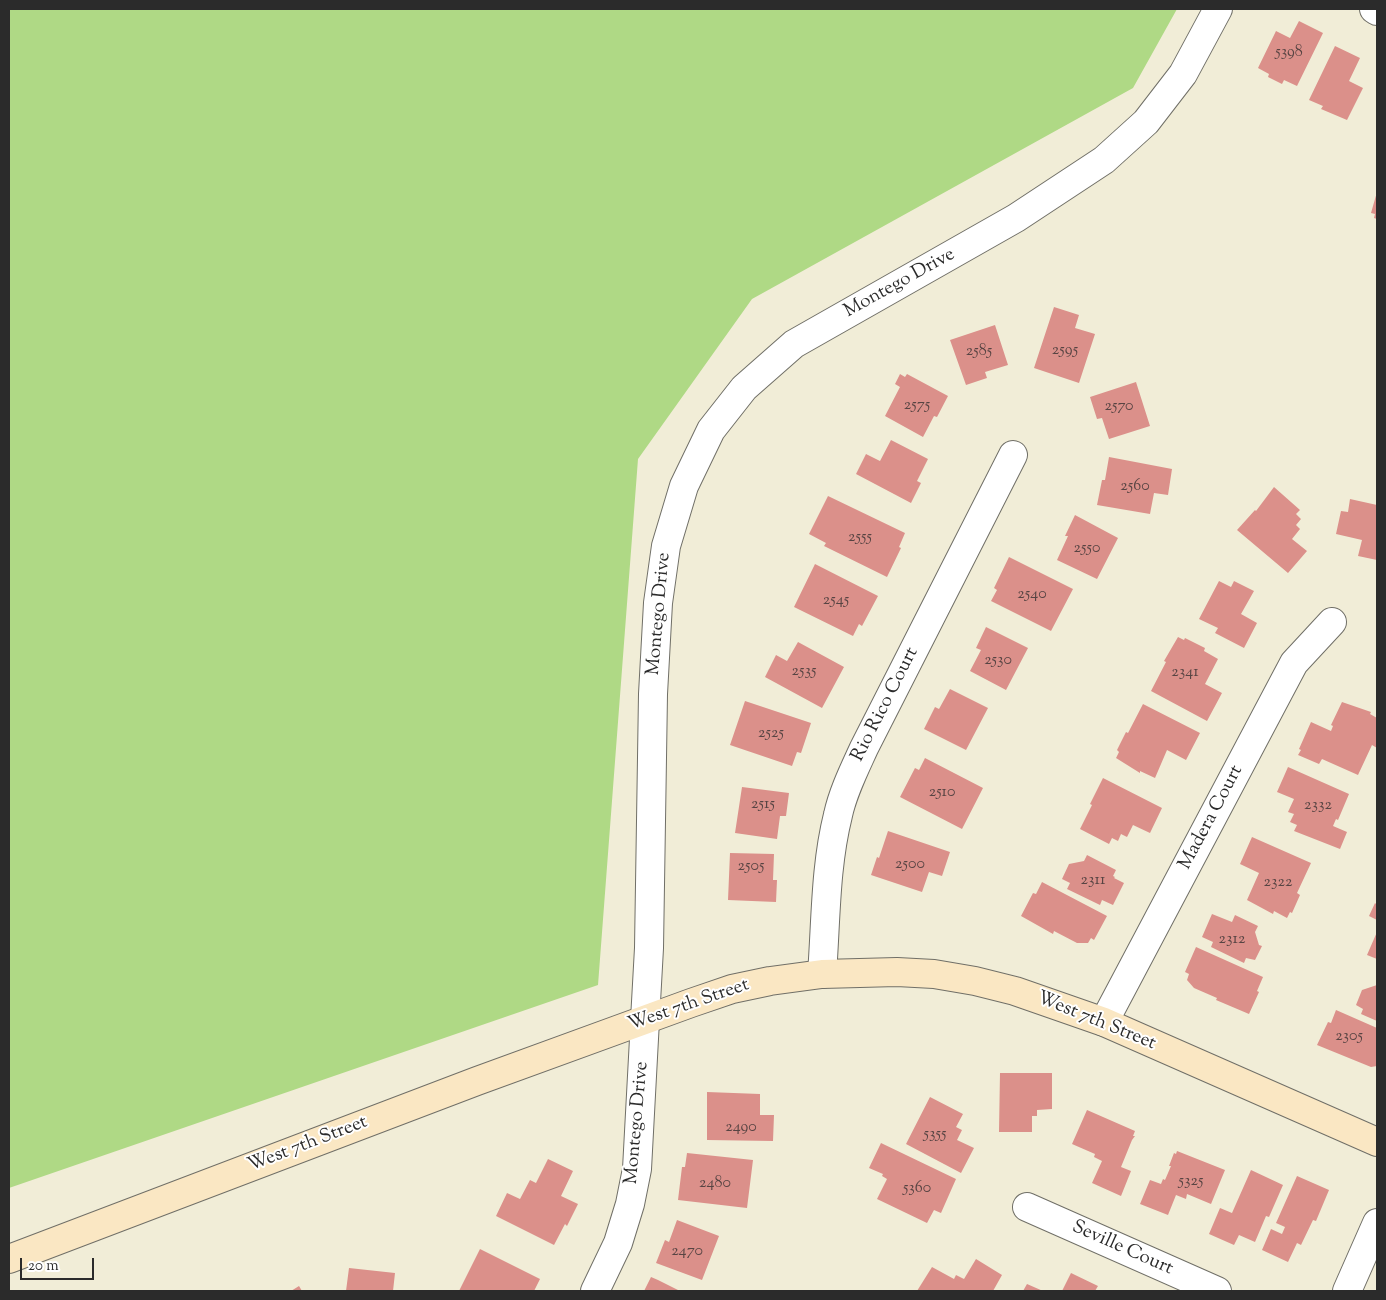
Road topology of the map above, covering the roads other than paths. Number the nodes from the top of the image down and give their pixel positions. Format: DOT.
graph roads {
  1 [pos="1218,9"];
  2 [pos="1374,9"];
  3 [pos="1377,11"];
  4 [pos="1014,455"];
  5 [pos="1332,622"];
  6 [pos="822,974"];
  7 [pos="646,1020"];
  8 [pos="1104,1022"];
  9 [pos="1377,1142"];
  10 [pos="1027,1208"];
  11 [pos="1377,1223"];
  12 [pos="9,1258"];
  13 [pos="595,1291"];
  14 [pos="1217,1291"];
  15 [pos="1347,1291"];
  1 -- 7 [label="street, Montego Drive"];
  2 -- 3 [label="street"];
  4 -- 6 [label="street, Rio Rico Court"];
  5 -- 8 [label="street, Madera Court"];
  6 -- 7 [label="main road, West 7th Street"];
  6 -- 8 [label="main road, West 7th Street"];
  7 -- 12 [label="main road, West 7th Street"];
  7 -- 13 [label="street, Montego Drive"];
  8 -- 9 [label="main road, West 7th Street"];
  10 -- 14 [label="street, Seville Court"];
  11 -- 15 [label="street"];
}
